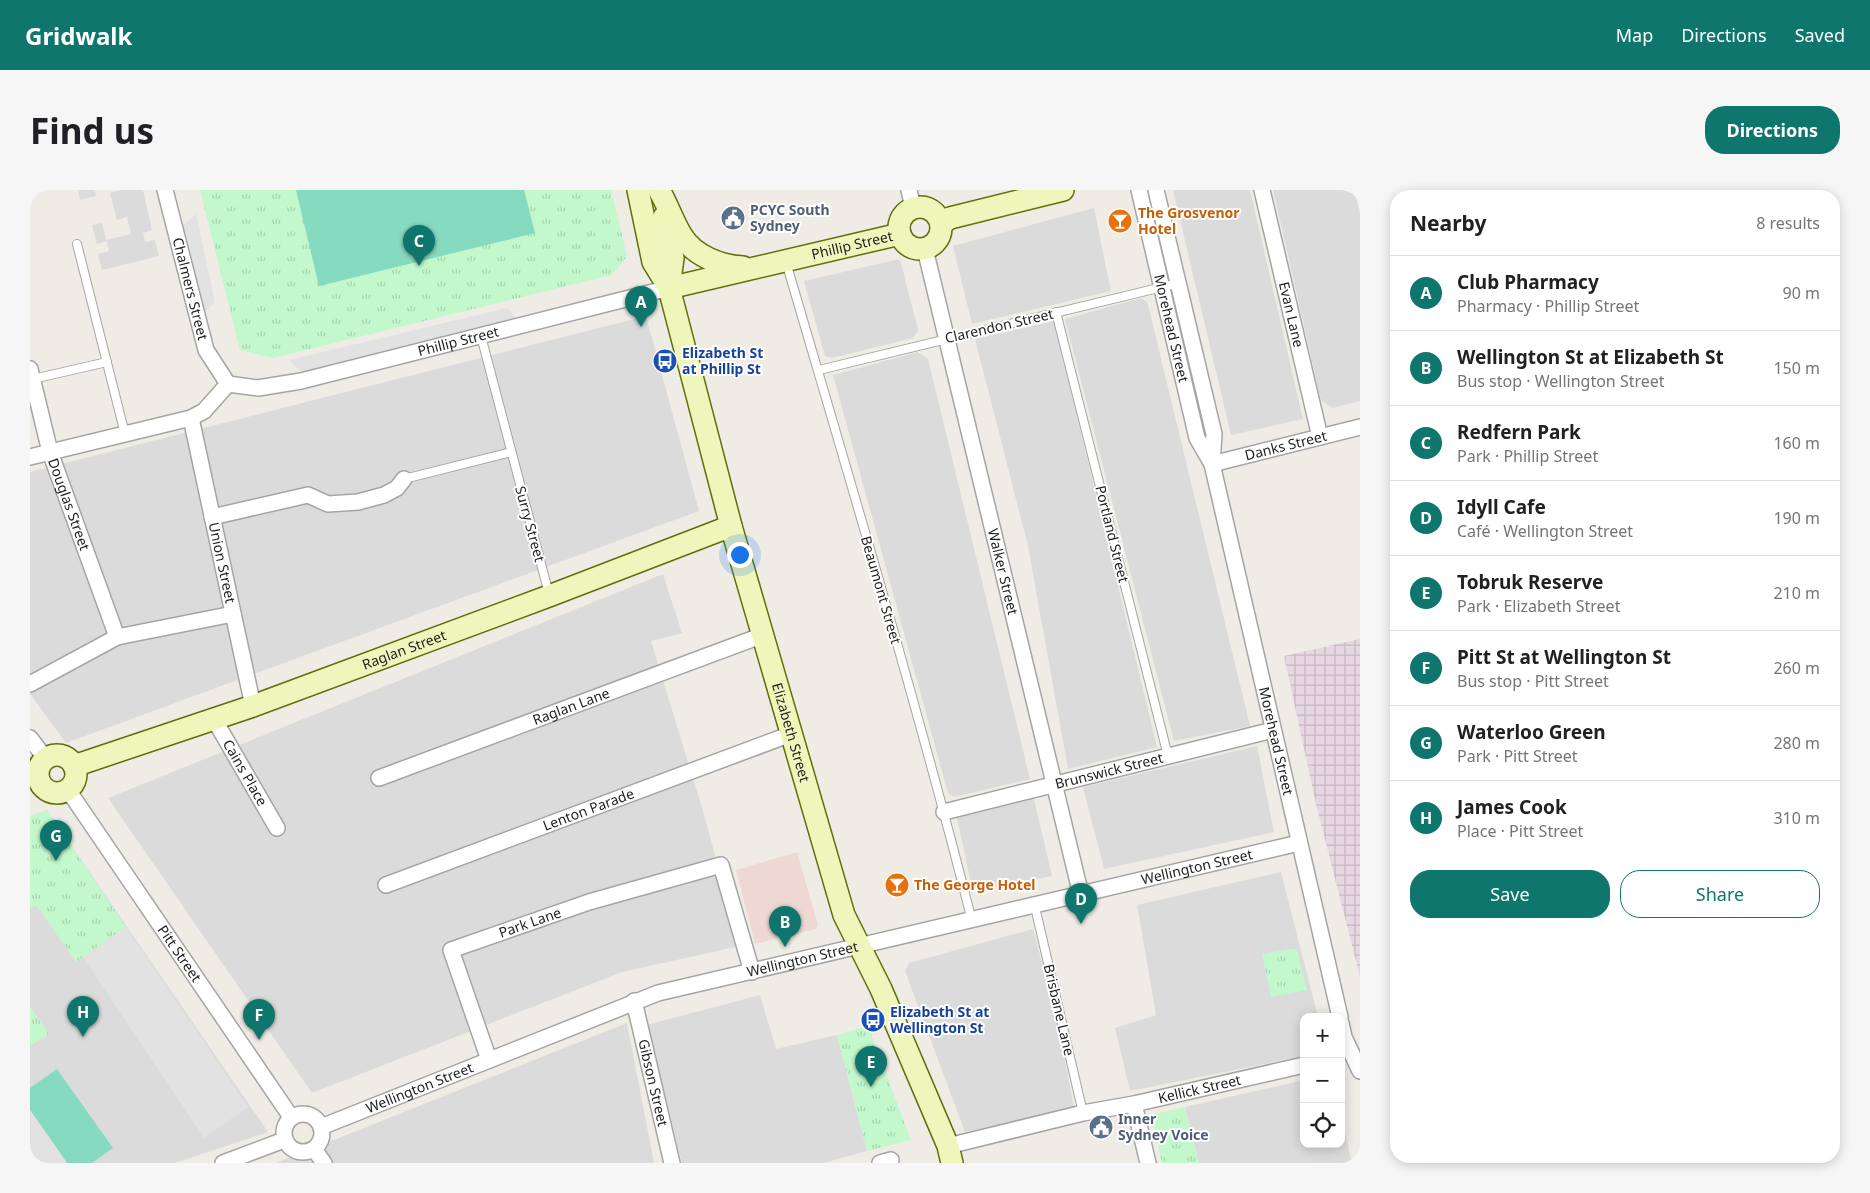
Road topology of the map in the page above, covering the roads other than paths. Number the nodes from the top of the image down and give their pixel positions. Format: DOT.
graph roads {
  1 [pos="165,190"];
  2 [pos="638,190"];
  3 [pos="659,190"];
  4 [pos="1063,190"];
  5 [pos="1139,190"];
  6 [pos="1156,190"];
  7 [pos="1262,190"];
  8 [pos="911,199"];
  9 [pos="941,224"];
  10 [pos="900,234"];
  11 [pos="77,244"];
  12 [pos="925,249"];
  13 [pos="786,260"];
  14 [pos="754,268"];
  15 [pos="1178,283"];
  16 [pos="1162,287"];
  17 [pos="669,288"];
  18 [pos="1056,312"];
  19 [pos="481,336"];
  20 [pos="948,338"];
  21 [pos="107,362"];
  22 [pos="819,370"];
  23 [pos="31,374"];
  24 [pos="228,384"];
  25 [pos="192,418"];
  26 [pos="1360,427"];
  27 [pos="125,434"];
  28 [pos="1320,437"];
  29 [pos="50,452"];
  30 [pos="511,452"];
  31 [pos="30,457"];
  32 [pos="1212,464"];
  33 [pos="404,479"];
  34 [pos="212,517"];
  35 [pos="731,526"];
  36 [pos="549,596"];
  37 [pos="233,614"];
  38 [pos="763,635"];
  39 [pos="117,637"];
  40 [pos="30,684"];
  41 [pos="253,706"];
  42 [pos="214,719"];
  43 [pos="1273,730"];
  44 [pos="791,734"];
  45 [pos="30,738"];
  46 [pos="1168,756"];
  47 [pos="46,759"];
  48 [pos="74,766"];
  49 [pos="379,778"];
  50 [pos="35,782"];
  51 [pos="1056,784"];
  52 [pos="68,790"];
  53 [pos="944,812"];
  54 [pos="278,828"];
  55 [pos="1299,843"];
  56 [pos="386,885"];
  57 [pos="1082,896"];
  58 [pos="1034,907"];
  59 [pos="972,921"];
  60 [pos="860,948"];
  61 [pos="752,972"];
  62 [pos="634,1002"];
  63 [pos="1339,1013"];
  64 [pos="1346,1055"];
  65 [pos="489,1060"];
  66 [pos="1300,1066"];
  67 [pos="1360,1071"];
  68 [pos="1134,1104"];
  69 [pos="1083,1113"];
  70 [pos="291,1117"];
  71 [pos="321,1127"];
  72 [pos="284,1140"];
  73 [pos="314,1149"];
  74 [pos="950,1154"];
  75 [pos="223,1163"];
  76 [pos="324,1163"];
  77 [pos="672,1163"];
  78 [pos="1148,1163"];
  1 -- 24 [label="street, Chalmers Street"];
  2 -- 17 [label="street, Elizabeth Street"];
  3 -- 14 [label="street"];
  3 -- 17 [label="street, Elizabeth Street"];
  4 -- 9 [label="street"];
  5 -- 16 [label="street, Morehead Street"];
  6 -- 15 [label="street, Morehead Street"];
  7 -- 28 [label="street, Evan Lane"];
  8 -- 9 [label="street, Phillip Street"];
  8 -- 10 [label="street, Phillip Street"];
  9 -- 12 [label="street"];
  10 -- 12 [label="street, Phillip Street"];
  10 -- 13 [label="street, Phillip Street"];
  11 -- 21 [label="lane"];
  12 -- 20 [label="street, Walker Street"];
  13 -- 14 [label="street, Phillip Street"];
  13 -- 22 [label="lane, Beaumont Street"];
  14 -- 17 [label="street, Phillip Street"];
  15 -- 16 [label="lane, Clarendon Street"];
  15 -- 32 [label="street, Morehead Street"];
  16 -- 18 [label="lane, Clarendon Street"];
  16 -- 32 [label="street, Morehead Street"];
  17 -- 19 [label="street, Phillip Street"];
  17 -- 35 [label="street, Elizabeth Street"];
  18 -- 20 [label="lane, Clarendon Street"];
  18 -- 46 [label="lane, Portland Street"];
  19 -- 24 [label="street, Phillip Street"];
  19 -- 30 [label="lane, Surry Street"];
  20 -- 22 [label="lane, Clarendon Street"];
  20 -- 51 [label="street, Walker Street"];
  21 -- 23 [label="lane"];
  21 -- 27 [label="lane"];
  22 -- 53 [label="lane, Beaumont Street"];
  23 -- 29 [label="street, Douglas Street"];
  24 -- 25 [label="street"];
  25 -- 27 [label="street"];
  25 -- 34 [label="street, Union Street"];
  26 -- 28 [label="street, Danks Street"];
  27 -- 29 [label="street"];
  28 -- 32 [label="street, Danks Street"];
  29 -- 31 [label="street"];
  29 -- 39 [label="street, Douglas Street"];
  30 -- 33 [label="lane"];
  30 -- 36 [label="lane, Surry Street"];
  32 -- 43 [label="street, Morehead Street"];
  33 -- 34 [label="street"];
  34 -- 37 [label="street, Union Street"];
  35 -- 36 [label="street, Raglan Street"];
  35 -- 38 [label="street, Elizabeth Street"];
  36 -- 41 [label="street, Raglan Street"];
  37 -- 39 [label="street"];
  37 -- 41 [label="street, Union Street"];
  38 -- 44 [label="street, Elizabeth Street"];
  38 -- 49 [label="street, Raglan Lane"];
  39 -- 40 [label="street"];
  41 -- 42 [label="street, Raglan Street"];
  42 -- 48 [label="street, Raglan Street"];
  42 -- 54 [label="street, Cains Place"];
  43 -- 46 [label="street, Brunswick Street"];
  43 -- 55 [label="street, Morehead Street"];
  44 -- 56 [label="street, Lenton Parade"];
  44 -- 60 [label="street, Elizabeth Street"];
  45 -- 47 [label="street"];
  46 -- 51 [label="street, Brunswick Street"];
  47 -- 48 [label="street"];
  47 -- 50 [label="street"];
  48 -- 52 [label="street"];
  50 -- 52 [label="street"];
  51 -- 53 [label="street, Brunswick Street"];
  51 -- 57 [label="street, Walker Street"];
  52 -- 70 [label="street, Pitt Street"];
  53 -- 59 [label="lane, Beaumont Street"];
  55 -- 57 [label="street, Wellington Street"];
  55 -- 63 [label="street, Morehead Street"];
  57 -- 58 [label="street, Wellington Street"];
  58 -- 59 [label="street, Wellington Street"];
  58 -- 69 [label="lane, Brisbane Lane"];
  59 -- 60 [label="street, Wellington Street"];
  60 -- 61 [label="street, Wellington Street"];
  60 -- 74 [label="street, Elizabeth Street"];
  61 -- 62 [label="street, Wellington Street"];
  61 -- 65 [label="street, Park Lane"];
  62 -- 65 [label="street, Wellington Street"];
  62 -- 77 [label="street, Gibson Street"];
  64 -- 67 [label="street"];
  65 -- 71 [label="street, Wellington Street"];
  66 -- 68 [label="street, Kellick Street"];
  68 -- 69 [label="street, Kellick Street"];
  68 -- 78 [label="street"];
  69 -- 74 [label="street, Kellick Street"];
  70 -- 71 [label="street"];
  70 -- 72 [label="street"];
  71 -- 73 [label="street"];
  72 -- 73 [label="street"];
  72 -- 75 [label="street"];
  73 -- 76 [label="street"];
}
